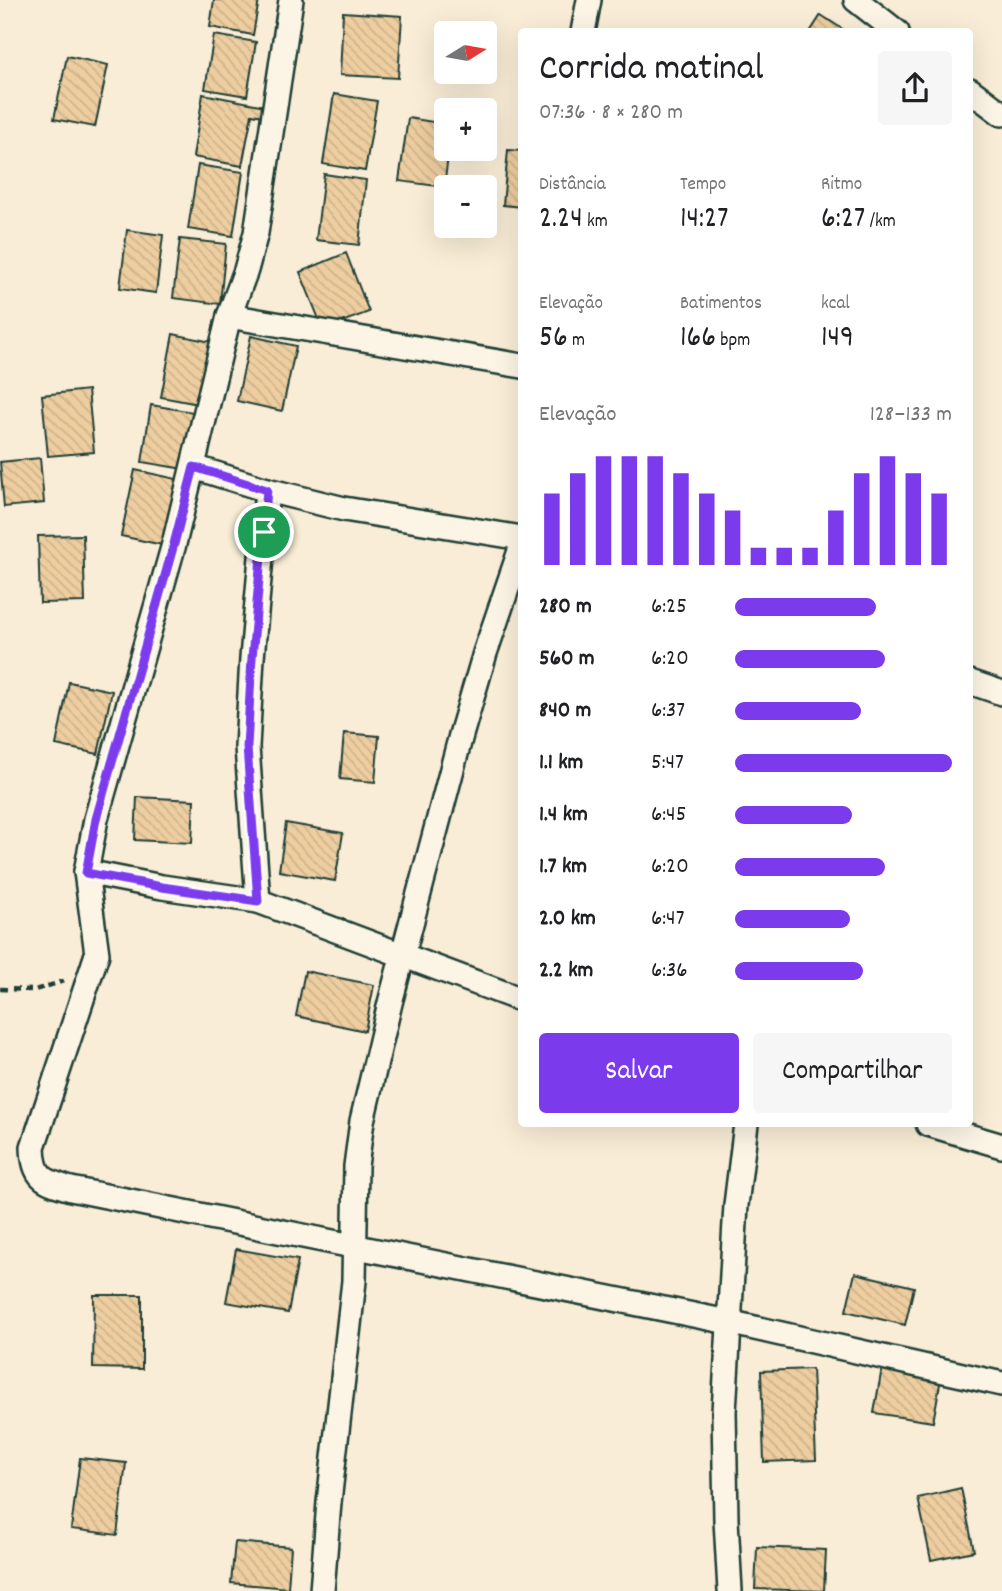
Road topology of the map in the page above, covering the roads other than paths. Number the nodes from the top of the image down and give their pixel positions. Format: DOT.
graph roads {
  1 [pos="291,0"];
  2 [pos="589,0"];
  3 [pos="856,0"];
  4 [pos="584,28"];
  5 [pos="892,28"];
  6 [pos="973,92"];
  7 [pos="1002,114"];
  8 [pos="229,316"];
  9 [pos="518,365"];
  10 [pos="194,467"];
  11 [pos="267,490"];
  12 [pos="518,537"];
  13 [pos="518,557"];
  14 [pos="973,683"];
  15 [pos="1002,693"];
  16 [pos="86,873"];
  17 [pos="258,901"];
  18 [pos="403,954"];
  19 [pos="518,999"];
  20 [pos="746,1127"];
  21 [pos="938,1127"];
  22 [pos="1002,1146"];
  23 [pos="353,1245"];
  24 [pos="728,1322"];
  25 [pos="1002,1384"];
  26 [pos="322,1591"];
  27 [pos="730,1591"];
  1 -- 8 [label="street"];
  2 -- 4 [label="street"];
  3 -- 5 [label="street"];
  6 -- 7 [label="street"];
  8 -- 9 [label="street"];
  8 -- 10 [label="street"];
  10 -- 11 [label="street"];
  10 -- 16 [label="street"];
  11 -- 12 [label="street"];
  11 -- 17 [label="street"];
  13 -- 18 [label="street"];
  14 -- 15 [label="street"];
  16 -- 17 [label="street"];
  16 -- 23 [label="street"];
  17 -- 18 [label="street"];
  18 -- 19 [label="street"];
  18 -- 23 [label="street"];
  20 -- 24 [label="street"];
  21 -- 22 [label="street"];
  23 -- 24 [label="street"];
  23 -- 26 [label="street"];
  24 -- 25 [label="street"];
  24 -- 27 [label="street"];
}
